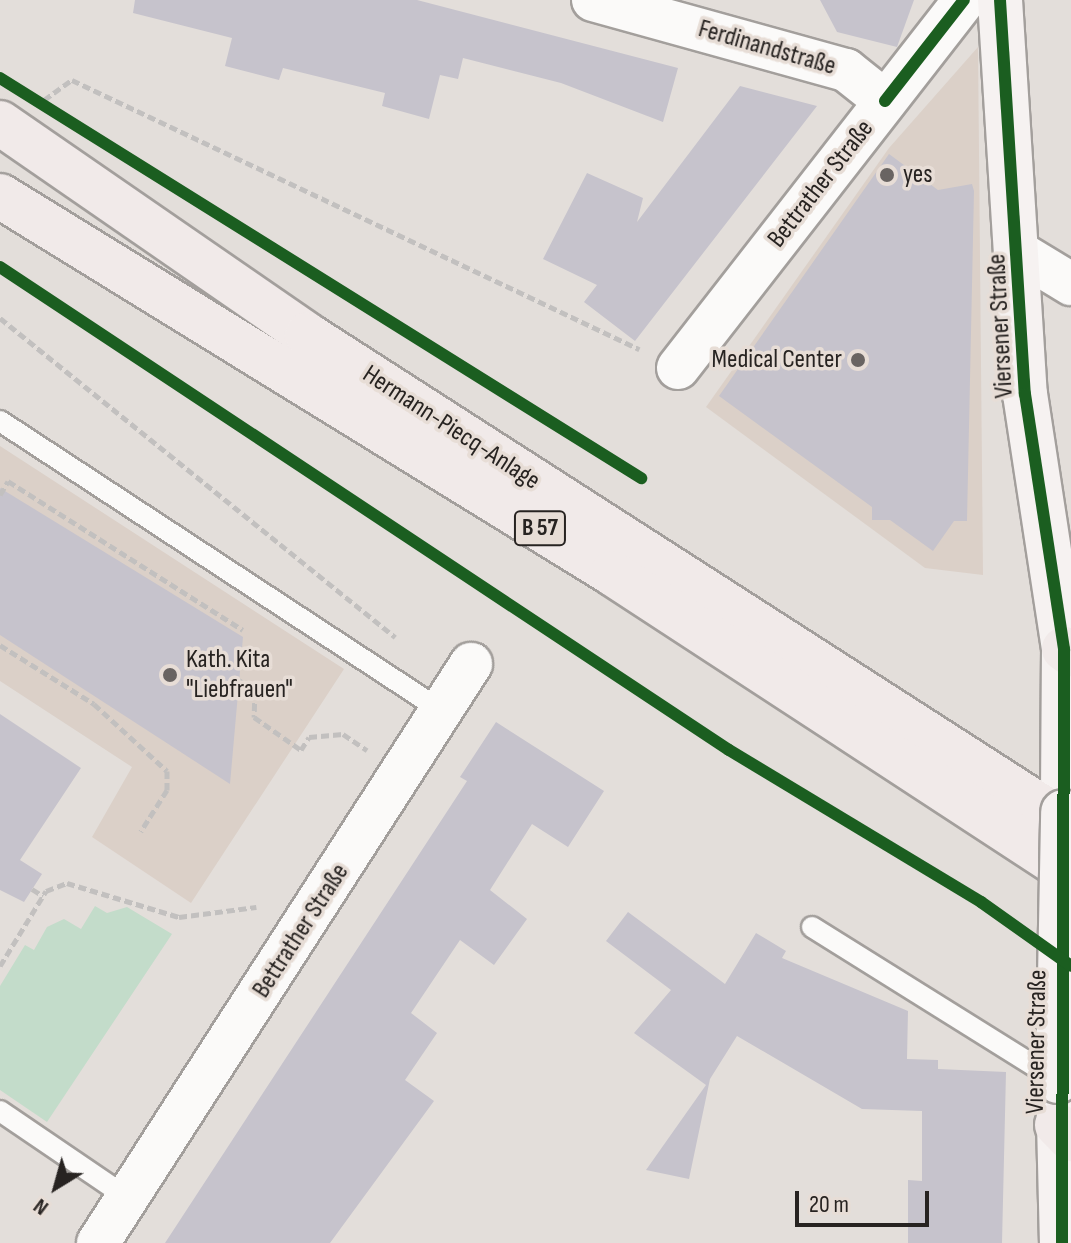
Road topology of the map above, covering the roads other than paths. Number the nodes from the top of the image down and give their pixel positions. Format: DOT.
graph roads {
  1 [pos="593,0"];
  2 [pos="964,0"];
  3 [pos="1000,0"];
  4 [pos="885,101"];
  5 [pos="0,123"];
  6 [pos="0,196"];
  7 [pos="1020,253"];
  8 [pos="1071,284"];
  9 [pos="678,368"];
  10 [pos="0,421"];
  11 [pos="1069,645"];
  12 [pos="457,687"];
  13 [pos="1068,815"];
  14 [pos="1071,873"];
  15 [pos="812,927"];
  16 [pos="1058,1081"];
  17 [pos="0,1111"];
  18 [pos="1064,1132"];
  19 [pos="128,1198"];
  20 [pos="98,1243"];
  21 [pos="1062,1243"];
  1 -- 4 [label="street, Ferdinandstraße"];
  2 -- 4 [label="street, Bettrather Straße"];
  3 -- 7 [label="main road, Viersener Straße"];
  4 -- 9 [label="street, Bettrather Straße"];
  5 -- 13 [label="main road, Hermann-Piecq-Anlage / B 57"];
  6 -- 14 [label="main road, Hermann-Piecq-Anlage / B 57"];
  7 -- 8 [label="street"];
  7 -- 11 [label="main road, Viersener Straße"];
  10 -- 12 [label="lane"];
  11 -- 13 [label="main road, Viersener Straße"];
  12 -- 19 [label="street, Bettrather Straße"];
  13 -- 16 [label="main road, Viersener Straße, bridge"];
  15 -- 16 [label="lane"];
  16 -- 18 [label="main road, Viersener Straße"];
  17 -- 19 [label="lane"];
  18 -- 21 [label="main road, Viersener Straße"];
  19 -- 20 [label="street, Bettrather Straße"];
}
